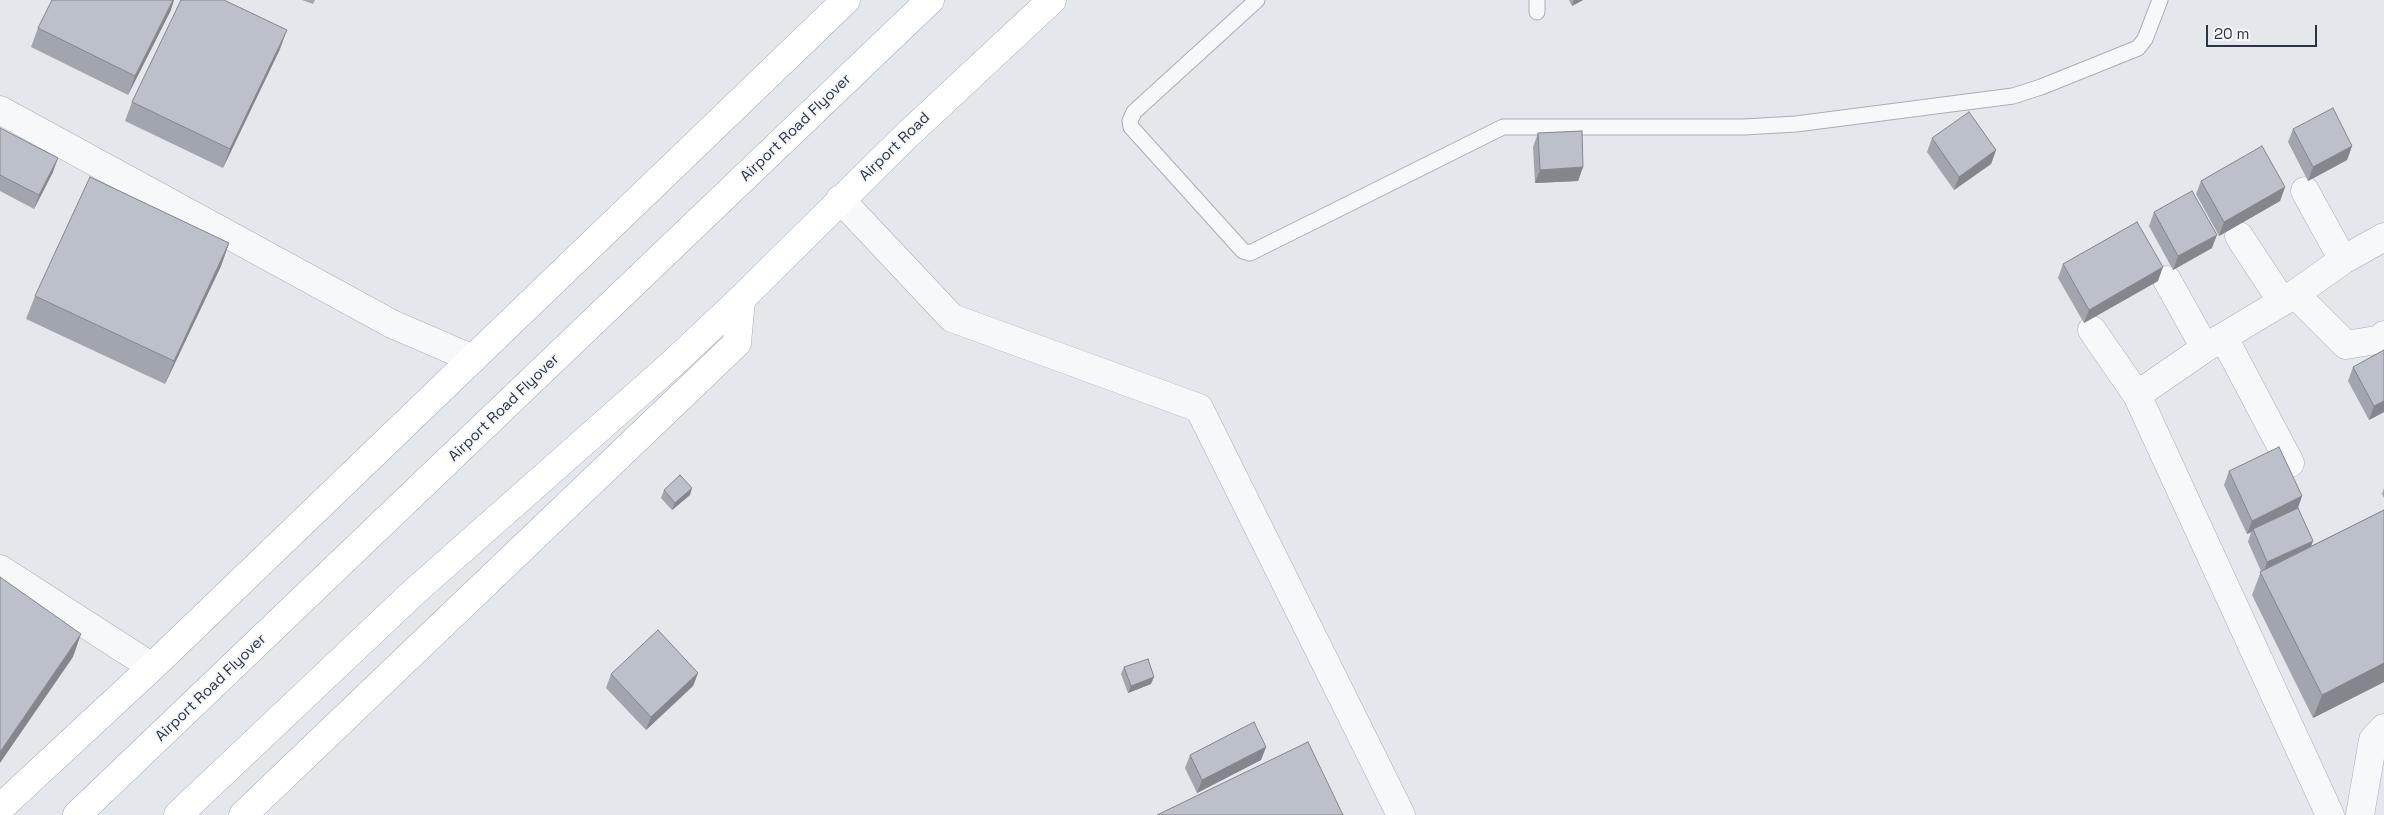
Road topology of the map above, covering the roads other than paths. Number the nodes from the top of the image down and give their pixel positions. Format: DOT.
graph roads {
  1 [pos="846,0"];
  2 [pos="930,0"];
  3 [pos="1052,0"];
  4 [pos="1257,0"];
  5 [pos="2160,0"];
  6 [pos="0,110"];
  7 [pos="2305,191"];
  8 [pos="840,199"];
  9 [pos="2239,236"];
  10 [pos="2384,237"];
  11 [pos="2343,260"];
  12 [pos="2167,280"];
  13 [pos="2288,297"];
  14 [pos="741,298"];
  15 [pos="2092,330"];
  16 [pos="2384,336"];
  17 [pos="2215,343"];
  18 [pos="473,359"];
  19 [pos="2137,395"];
  20 [pos="2290,463"];
  21 [pos="0,569"];
  22 [pos="152,667"];
  23 [pos="2384,728"];
  24 [pos="0,808"];
  25 [pos="77,815"];
  26 [pos="178,815"];
  27 [pos="243,815"];
  28 [pos="1400,815"];
  29 [pos="2330,815"];
  30 [pos="2360,815"];
  1 -- 18 [label="main road"];
  2 -- 25 [label="main road, Airport Road Flyover"];
  3 -- 8 [label="main road, Airport Road"];
  4 -- 5 [label="lane"];
  6 -- 18 [label="street"];
  7 -- 11 [label="street"];
  8 -- 14 [label="main road, Airport Road"];
  8 -- 28 [label="street"];
  9 -- 13 [label="street"];
  10 -- 11 [label="street"];
  11 -- 13 [label="street"];
  12 -- 17 [label="street"];
  13 -- 16 [label="street"];
  13 -- 17 [label="street"];
  14 -- 26 [label="main road"];
  14 -- 27 [label="main road"];
  15 -- 19 [label="street"];
  17 -- 19 [label="street"];
  17 -- 20 [label="street"];
  18 -- 22 [label="main road"];
  19 -- 29 [label="street"];
  21 -- 22 [label="street"];
  22 -- 24 [label="main road"];
  23 -- 30 [label="street"];
}
